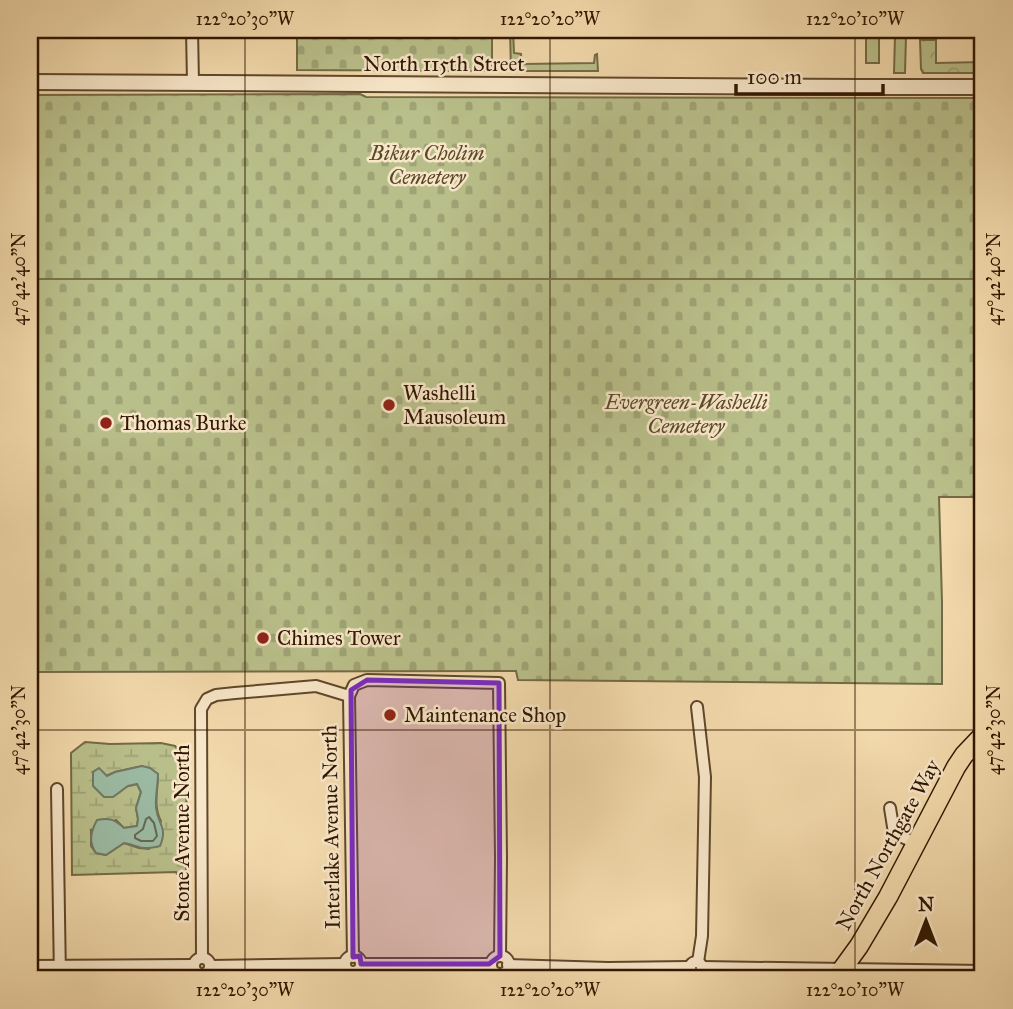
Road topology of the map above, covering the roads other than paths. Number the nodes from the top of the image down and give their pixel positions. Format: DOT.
graph roads {
  1 [pos="192,30"];
  2 [pos="30,82"];
  3 [pos="193,83"];
  4 [pos="983,87"];
  5 [pos="348,696"];
  6 [pos="697,707"];
  7 [pos="983,735"];
  8 [pos="57,789"];
  9 [pos="890,808"];
  10 [pos="916,844"];
  11 [pos="495,960"];
  12 [pos="30,966"];
  13 [pos="60,966"];
  14 [pos="353,967"];
  15 [pos="202,968"];
  16 [pos="695,970"];
  17 [pos="983,971"];
  18 [pos="503,973"];
  19 [pos="839,974"];
  20 [pos="60,979"];
  1 -- 3 [label="street"];
  2 -- 3 [label="street, North 115th Street"];
  3 -- 4 [label="street, North 115th Street"];
  5 -- 11 [label="street"];
  5 -- 14 [label="street, Interlake Avenue North"];
  5 -- 15 [label="street, Stone Avenue North"];
  6 -- 16 [label="street"];
  7 -- 10 [label="main road, North Northgate Way"];
  8 -- 13 [label="street"];
  9 -- 10 [label="street"];
  10 -- 19 [label="main road, North Northgate Way"];
  11 -- 14 [label="street"];
  11 -- 18 [label="street"];
  12 -- 13 [label="street"];
  13 -- 15 [label="street"];
  13 -- 20 [label="street"];
  14 -- 15 [label="street"];
  16 -- 18 [label="street"];
  16 -- 19 [label="street"];
  17 -- 19 [label="street"];
}
